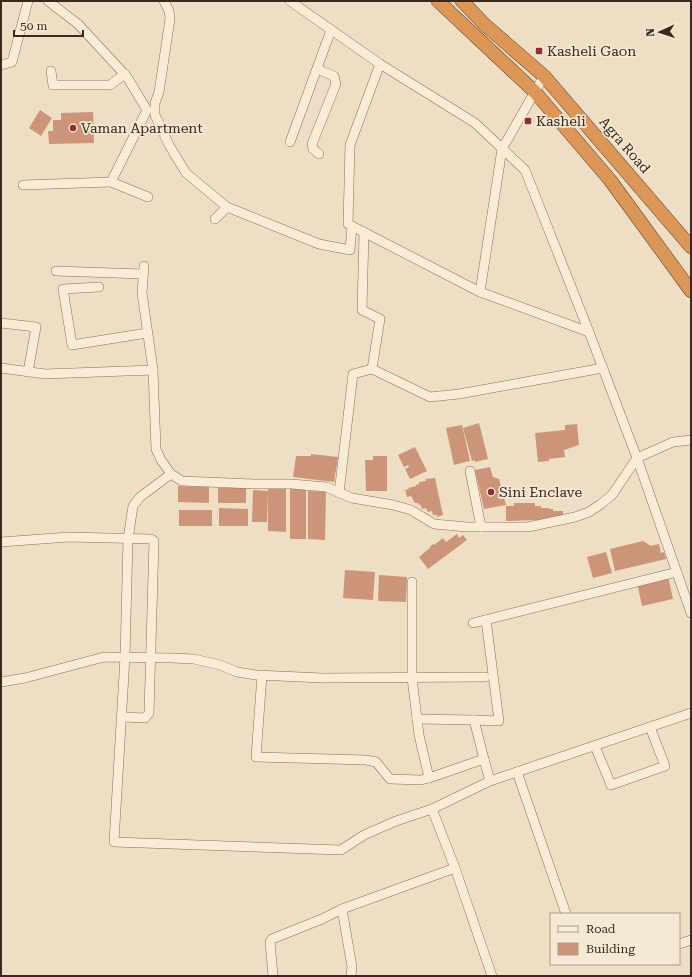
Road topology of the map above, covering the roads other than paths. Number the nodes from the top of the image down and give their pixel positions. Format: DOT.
graph roads {
  1 [pos="28,1"];
  2 [pos="48,1"];
  3 [pos="164,1"];
  4 [pos="290,1"];
  5 [pos="438,1"];
  6 [pos="462,1"];
  7 [pos="332,30"];
  8 [pos="380,64"];
  9 [pos="1,65"];
  10 [pos="317,69"];
  11 [pos="51,72"];
  12 [pos="125,74"];
  13 [pos="544,76"];
  14 [pos="535,92"];
  15 [pos="290,142"];
  16 [pos="502,149"];
  17 [pos="319,154"];
  18 [pos="111,182"];
  19 [pos="23,185"];
  20 [pos="148,197"];
  21 [pos="227,207"];
  22 [pos="215,219"];
  23 [pos="352,226"];
  24 [pos="364,232"];
  25 [pos="691,247"];
  26 [pos="56,271"];
  27 [pos="99,287"];
  28 [pos="691,291"];
  29 [pos="480,292"];
  30 [pos="1,323"];
  31 [pos="589,332"];
  32 [pos="147,333"];
  33 [pos="1,368"];
  34 [pos="603,368"];
  35 [pos="372,369"];
  36 [pos="153,370"];
  37 [pos="28,372"];
  38 [pos="691,440"];
  39 [pos="637,458"];
  40 [pos="470,471"];
  41 [pos="172,474"];
  42 [pos="339,493"];
  43 [pos="481,527"];
  44 [pos="128,539"];
  45 [pos="1,542"];
  46 [pos="677,572"];
  47 [pos="412,582"];
  48 [pos="691,613"];
  49 [pos="486,620"];
  50 [pos="473,623"];
  51 [pos="126,657"];
  52 [pos="150,657"];
  53 [pos="262,675"];
  54 [pos="485,677"];
  55 [pos="412,678"];
  56 [pos="1,682"];
  57 [pos="691,713"];
  58 [pos="122,717"];
  59 [pos="417,719"];
  60 [pos="474,720"];
  61 [pos="650,727"];
  62 [pos="595,746"];
  63 [pos="484,758"];
  64 [pos="518,772"];
  65 [pos="429,778"];
  66 [pos="490,782"];
  67 [pos="432,809"];
  68 [pos="455,868"];
  69 [pos="342,909"];
  70 [pos="566,913"];
  71 [pos="691,940"];
  72 [pos="680,944"];
  73 [pos="273,976"];
  74 [pos="352,976"];
  75 [pos="492,976"];
  1 -- 9 [label="street"];
  2 -- 12 [label="street"];
  3 -- 21 [label="street"];
  4 -- 7 [label="street"];
  5 -- 14 [label="highway"];
  6 -- 13 [label="highway, Agra Road"];
  7 -- 8 [label="street"];
  7 -- 10 [label="street"];
  8 -- 16 [label="street"];
  8 -- 23 [label="street"];
  10 -- 15 [label="street"];
  10 -- 17 [label="street"];
  11 -- 12 [label="street"];
  12 -- 18 [label="street"];
  13 -- 14 [label="street"];
  13 -- 25 [label="highway, Agra Road"];
  14 -- 16 [label="street"];
  14 -- 28 [label="highway"];
  16 -- 29 [label="street"];
  16 -- 31 [label="street"];
  18 -- 19 [label="street"];
  18 -- 20 [label="street"];
  21 -- 22 [label="street"];
  21 -- 23 [label="street"];
  23 -- 24 [label="street"];
  24 -- 29 [label="street"];
  24 -- 35 [label="street"];
  26 -- 32 [label="street"];
  27 -- 32 [label="street"];
  29 -- 31 [label="street"];
  30 -- 37 [label="street"];
  31 -- 34 [label="street"];
  32 -- 36 [label="street"];
  33 -- 37 [label="street"];
  34 -- 35 [label="street"];
  34 -- 39 [label="street"];
  35 -- 42 [label="street"];
  36 -- 37 [label="street"];
  36 -- 41 [label="street"];
  38 -- 39 [label="street"];
  39 -- 43 [label="street"];
  39 -- 46 [label="street"];
  40 -- 43 [label="street"];
  41 -- 42 [label="street"];
  41 -- 44 [label="street"];
  42 -- 43 [label="street"];
  44 -- 45 [label="street"];
  44 -- 51 [label="street"];
  44 -- 52 [label="street"];
  46 -- 48 [label="street"];
  46 -- 49 [label="street"];
  47 -- 55 [label="street"];
  49 -- 50 [label="street"];
  49 -- 60 [label="street"];
  51 -- 52 [label="street"];
  51 -- 56 [label="street"];
  51 -- 58 [label="street"];
  52 -- 53 [label="street"];
  52 -- 58 [label="street"];
  53 -- 55 [label="street"];
  53 -- 65 [label="street"];
  54 -- 55 [label="street"];
  55 -- 59 [label="street"];
  57 -- 61 [label="street"];
  58 -- 67 [label="street"];
  59 -- 60 [label="street"];
  59 -- 65 [label="street"];
  60 -- 63 [label="street"];
  61 -- 62 [label="street"];
  61 -- 62 [label="street"];
  62 -- 64 [label="street"];
  63 -- 65 [label="street"];
  63 -- 66 [label="street"];
  64 -- 66 [label="street"];
  64 -- 70 [label="street"];
  66 -- 67 [label="street"];
  67 -- 68 [label="street"];
  68 -- 69 [label="street"];
  68 -- 75 [label="street"];
  69 -- 73 [label="street"];
  69 -- 74 [label="street"];
  71 -- 72 [label="street"];
}
